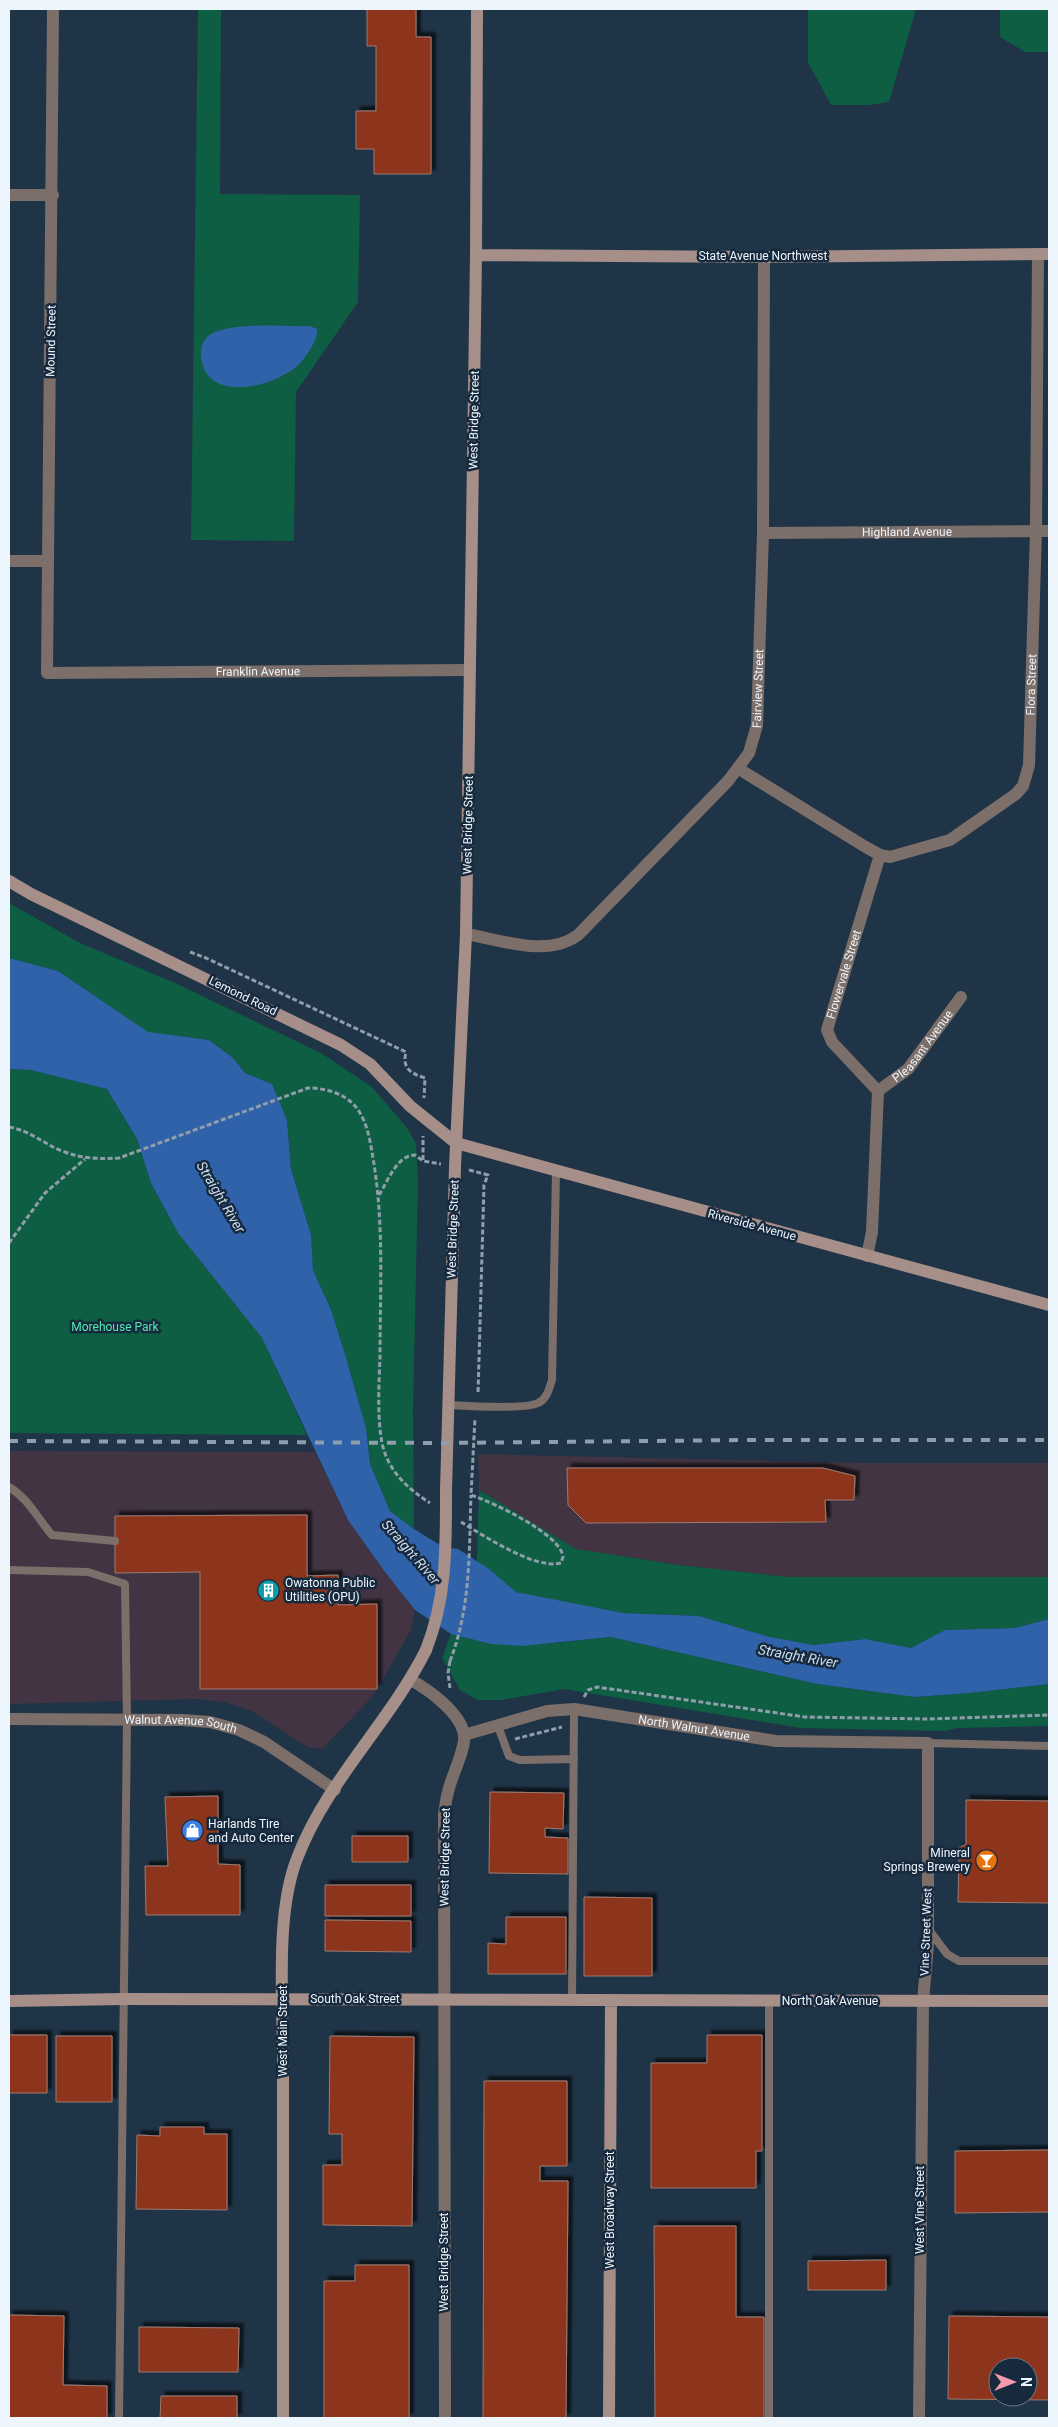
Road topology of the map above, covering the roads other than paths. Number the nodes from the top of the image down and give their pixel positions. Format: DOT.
graph roads {
  1 [pos="53,9"];
  2 [pos="477,9"];
  3 [pos="9,195"];
  4 [pos="52,195"];
  5 [pos="1044,254"];
  6 [pos="476,255"];
  7 [pos="764,257"];
  8 [pos="1036,530"];
  9 [pos="1049,531"];
  10 [pos="763,533"];
  11 [pos="48,560"];
  12 [pos="9,561"];
  13 [pos="469,670"];
  14 [pos="47,673"];
  15 [pos="740,769"];
  16 [pos="880,855"];
  17 [pos="9,881"];
  18 [pos="466,934"];
  19 [pos="961,997"];
  20 [pos="878,1091"];
  21 [pos="456,1143"];
  22 [pos="556,1171"];
  23 [pos="867,1256"];
  24 [pos="1049,1305"];
  25 [pos="448,1405"];
  26 [pos="9,1487"];
  27 [pos="115,1541"];
  28 [pos="9,1570"];
  29 [pos="412,1680"];
  30 [pos="574,1709"];
  31 [pos="9,1719"];
  32 [pos="127,1720"];
  33 [pos="498,1726"];
  34 [pos="464,1735"];
  35 [pos="928,1743"];
  36 [pos="1049,1746"];
  37 [pos="574,1759"];
  38 [pos="335,1790"];
  39 [pos="928,1928"];
  40 [pos="1049,1961"];
  41 [pos="123,1998"];
  42 [pos="283,1999"];
  43 [pos="443,1999"];
  44 [pos="572,2000"];
  45 [pos="9,2001"];
  46 [pos="611,2001"];
  47 [pos="768,2001"];
  48 [pos="923,2001"];
  49 [pos="1049,2001"];
  50 [pos="608,2415"];
  51 [pos="119,2418"];
  52 [pos="283,2418"];
  53 [pos="445,2418"];
  54 [pos="769,2418"];
  55 [pos="919,2418"];
  1 -- 4 [label="street, Mound Street"];
  2 -- 6 [label="main road, West Bridge Street"];
  3 -- 4 [label="street"];
  4 -- 11 [label="street, Mound Street"];
  5 -- 7 [label="main road, State Avenue Northwest"];
  5 -- 8 [label="street, Flora Street"];
  6 -- 7 [label="main road, State Avenue Northwest"];
  6 -- 13 [label="main road, West Bridge Street"];
  7 -- 10 [label="street, Fairview Street"];
  8 -- 9 [label="street, Highland Avenue"];
  8 -- 10 [label="street, Highland Avenue"];
  8 -- 16 [label="street, Flora Street"];
  10 -- 15 [label="street, Fairview Street"];
  11 -- 12 [label="street"];
  11 -- 14 [label="street, Mound Street"];
  13 -- 14 [label="street, Franklin Avenue"];
  13 -- 18 [label="main road, West Bridge Street"];
  15 -- 16 [label="street"];
  15 -- 18 [label="street, Fairview Street"];
  16 -- 20 [label="street, Flowervale Street"];
  17 -- 21 [label="main road, Lemond Road"];
  18 -- 21 [label="main road, West Bridge Street"];
  19 -- 20 [label="street, Pleasant Avenue"];
  20 -- 23 [label="street"];
  21 -- 22 [label="main road, Riverside Avenue"];
  21 -- 25 [label="main road, West Bridge Street"];
  22 -- 23 [label="main road, Riverside Avenue"];
  22 -- 25 [label="lane"];
  23 -- 24 [label="main road, Riverside Avenue"];
  25 -- 29 [label="main road, West Bridge Street, bridge"];
  26 -- 27 [label="lane"];
  28 -- 32 [label="lane"];
  29 -- 34 [label="street"];
  29 -- 38 [label="main road, West Main Street"];
  30 -- 33 [label="street, North Walnut Avenue"];
  30 -- 35 [label="street, North Walnut Avenue"];
  30 -- 37 [label="lane"];
  31 -- 32 [label="street, Walnut Avenue South"];
  32 -- 38 [label="street, Walnut Avenue South"];
  32 -- 41 [label="lane"];
  33 -- 34 [label="street, North Walnut Avenue"];
  33 -- 37 [label="lane"];
  34 -- 43 [label="street, West Bridge Street"];
  35 -- 36 [label="lane"];
  35 -- 39 [label="street, Vine Street West"];
  37 -- 44 [label="lane"];
  38 -- 42 [label="main road, West Main Street"];
  39 -- 40 [label="lane"];
  39 -- 48 [label="street, Vine Street West"];
  41 -- 42 [label="main road, South Oak Street"];
  41 -- 45 [label="main road, South Oak Street"];
  41 -- 51 [label="lane"];
  42 -- 43 [label="main road, South Oak Street"];
  42 -- 52 [label="main road, West Main Street"];
  43 -- 44 [label="main road, South Oak Street"];
  43 -- 53 [label="street, West Bridge Street"];
  44 -- 46 [label="main road, South Oak Street"];
  46 -- 47 [label="main road, North Oak Avenue"];
  46 -- 50 [label="main road, West Broadway Street"];
  47 -- 48 [label="main road, North Oak Avenue"];
  47 -- 54 [label="lane"];
  48 -- 49 [label="main road, North Oak Avenue"];
  48 -- 55 [label="street, West Vine Street"];
}
